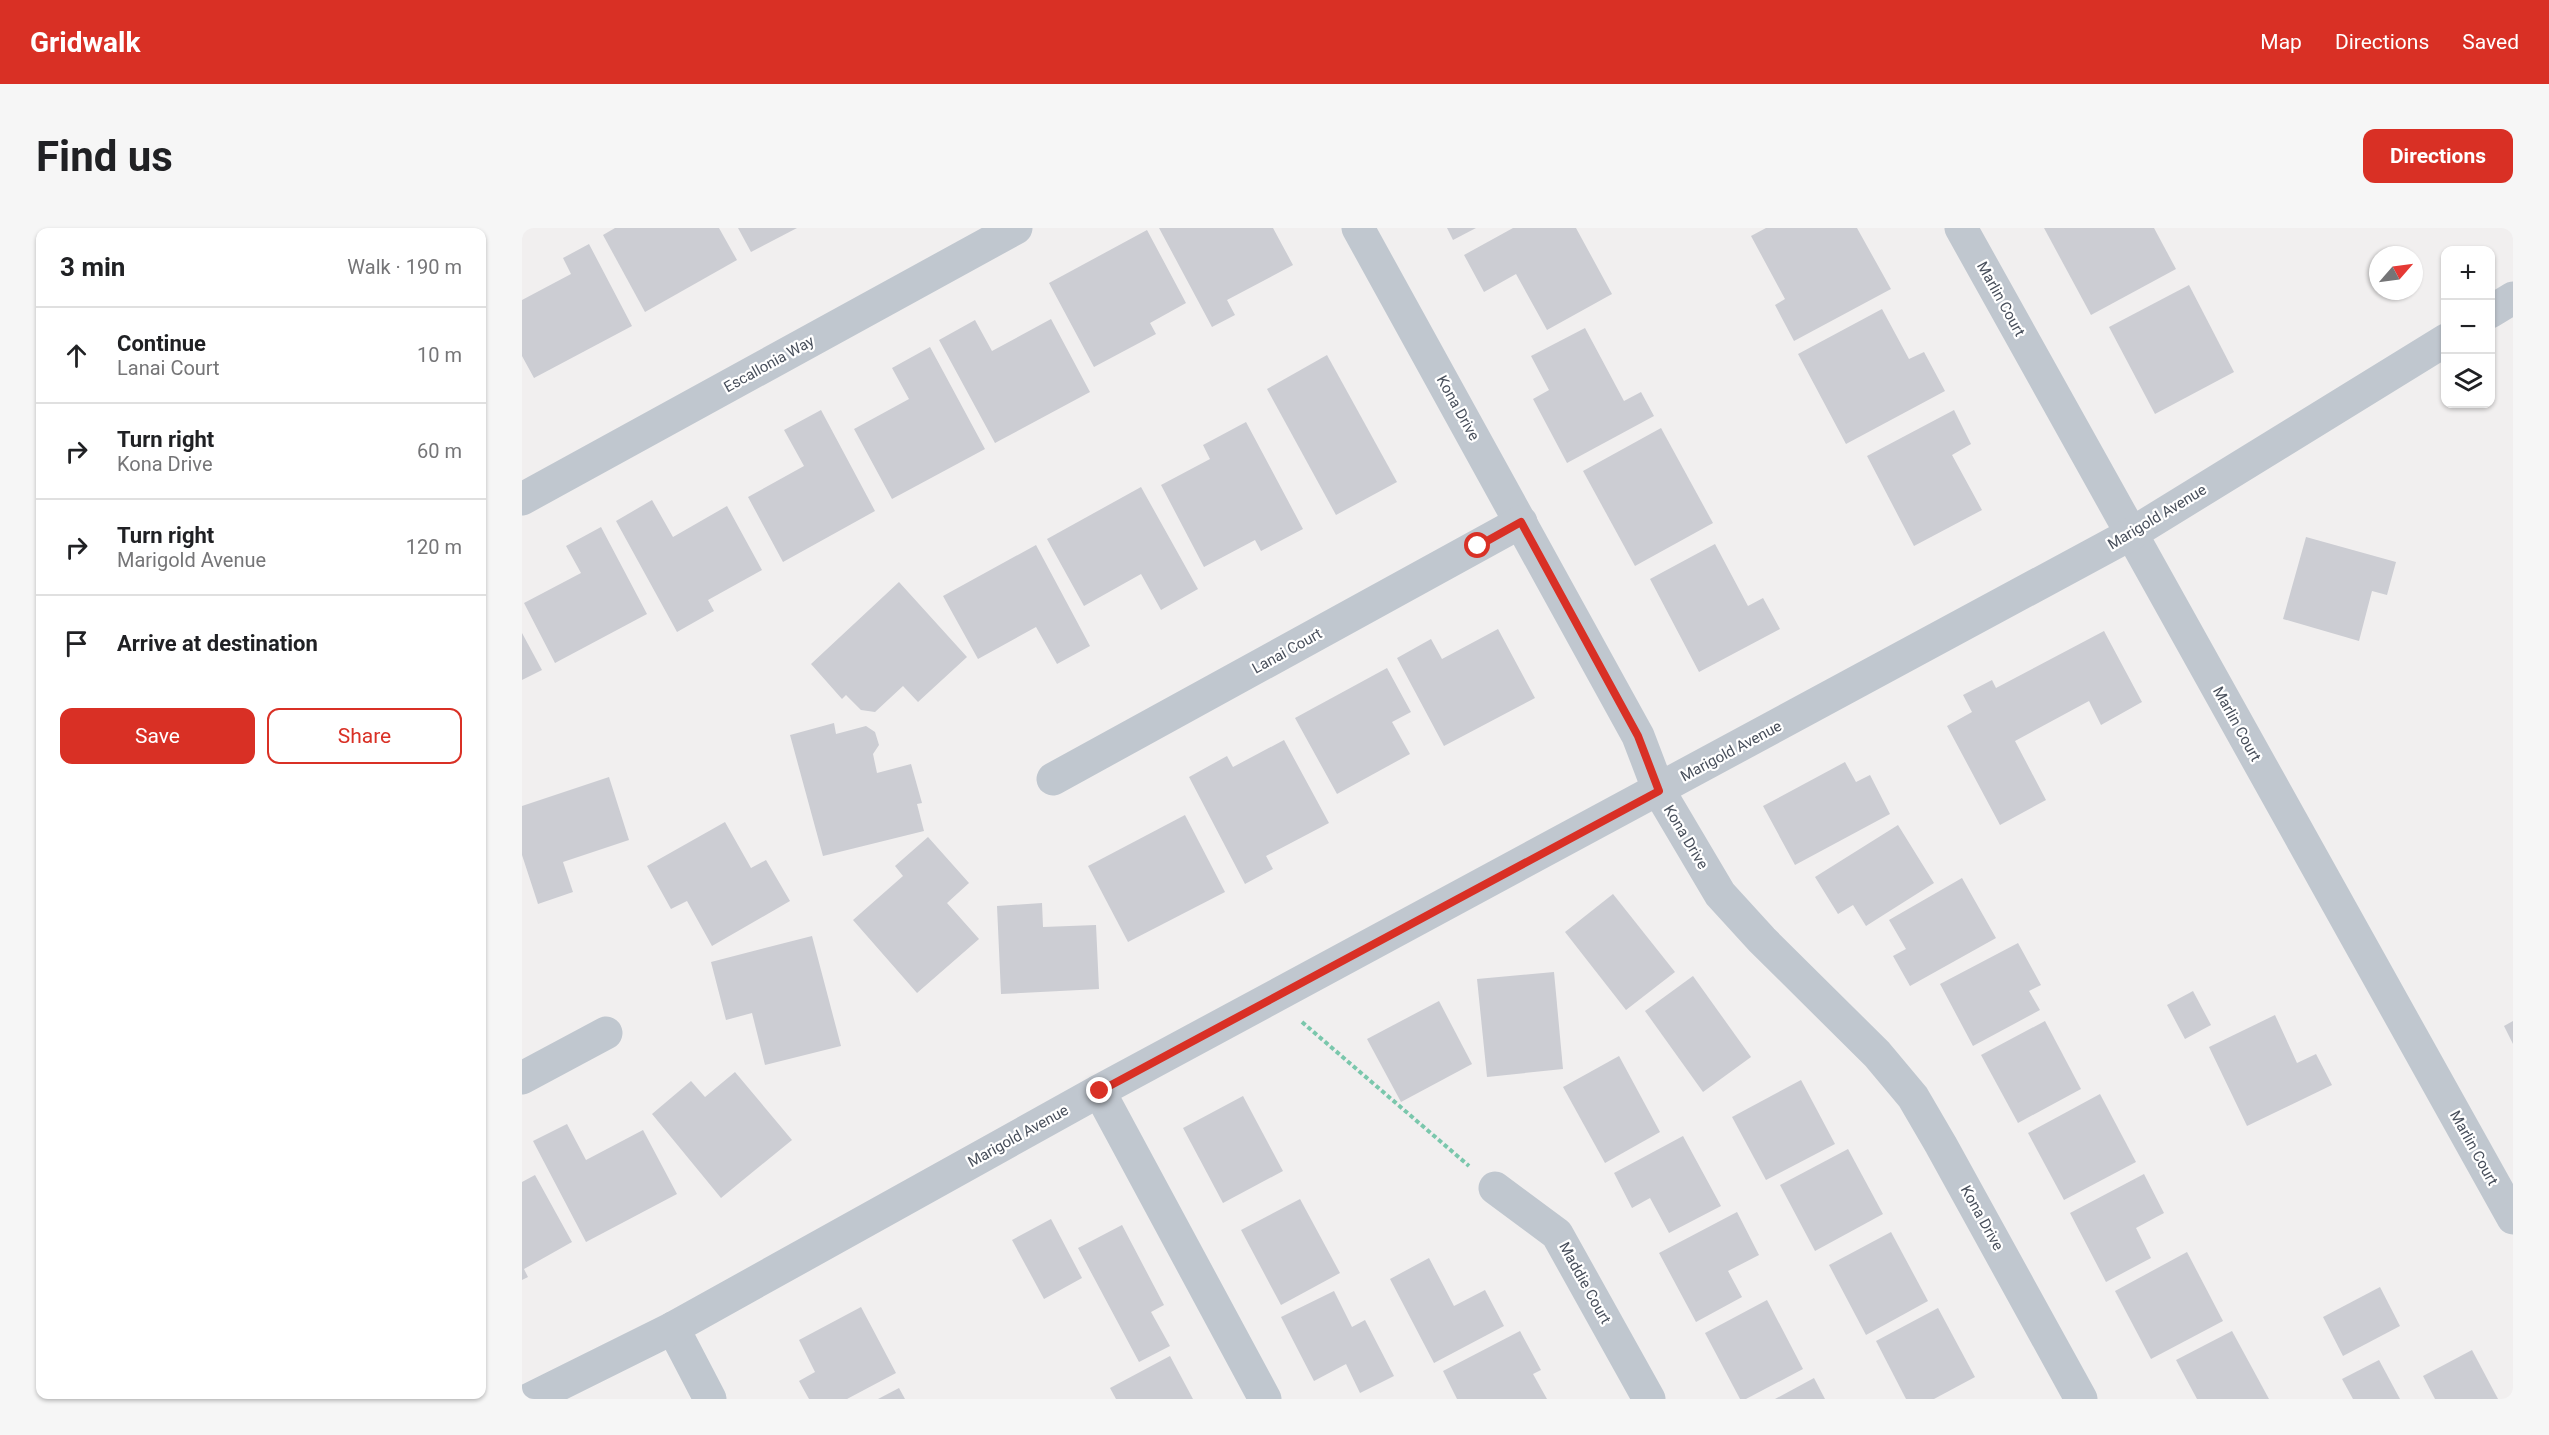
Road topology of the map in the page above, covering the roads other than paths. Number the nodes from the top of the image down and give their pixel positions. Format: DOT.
graph roads {
  1 [pos="1016,228"];
  2 [pos="1358,228"];
  3 [pos="1961,228"];
  4 [pos="2513,298"];
  5 [pos="2495,309"];
  6 [pos="2441,341"];
  7 [pos="522,499"];
  8 [pos="1521,522"];
  9 [pos="2131,534"];
  10 [pos="1053,779"];
  11 [pos="1659,791"];
  12 [pos="606,1033"];
  13 [pos="522,1078"];
  14 [pos="1100,1091"];
  15 [pos="1496,1188"];
  16 [pos="2513,1218"];
  17 [pos="673,1328"];
  18 [pos="530,1399"];
  19 [pos="710,1399"];
  20 [pos="1265,1399"];
  21 [pos="1649,1399"];
  22 [pos="2081,1399"];
  1 -- 7 [label="street, Escallonia Way"];
  2 -- 8 [label="street, Kona Drive"];
  3 -- 9 [label="street, Marlin Court"];
  4 -- 5 [label="street"];
  6 -- 9 [label="street, Marigold Avenue"];
  8 -- 10 [label="street, Lanai Court"];
  8 -- 11 [label="street, Kona Drive"];
  9 -- 11 [label="street, Marigold Avenue"];
  9 -- 16 [label="street, Marlin Court"];
  11 -- 14 [label="street, Marigold Avenue"];
  11 -- 22 [label="street, Kona Drive"];
  12 -- 13 [label="street"];
  14 -- 17 [label="street, Marigold Avenue"];
  14 -- 20 [label="street"];
  15 -- 21 [label="street, Maddie Court"];
  17 -- 18 [label="street, Marigold Avenue"];
  17 -- 19 [label="street"];
}
